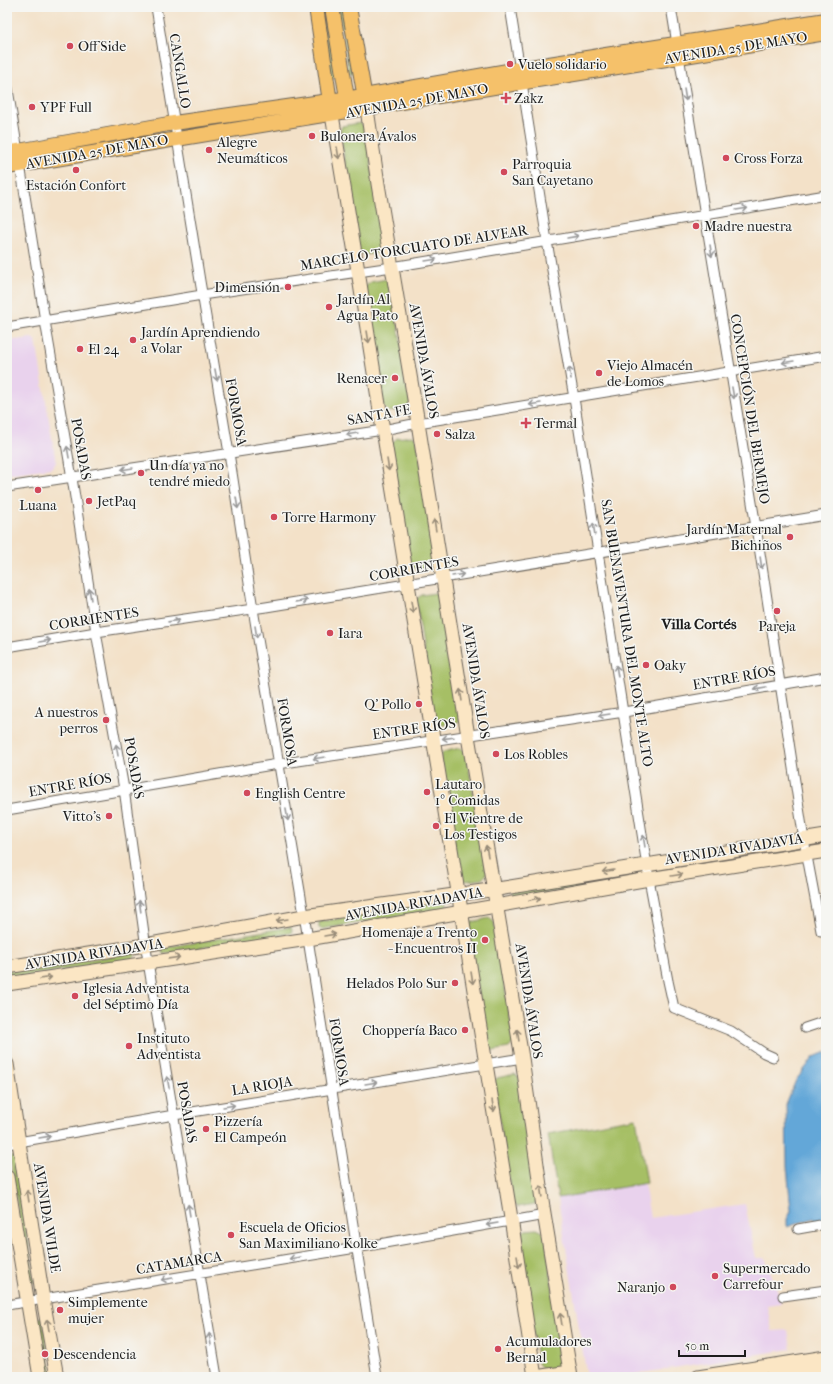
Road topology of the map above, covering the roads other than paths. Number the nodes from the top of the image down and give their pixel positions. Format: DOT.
graph roads {
  1 [pos="156,7"];
  2 [pos="316,7"];
  3 [pos="332,7"];
  4 [pos="349,7"];
  5 [pos="510,7"];
  6 [pos="671,7"];
  7 [pos="826,20"];
  8 [pos="826,33"];
  9 [pos="678,50"];
  10 [pos="521,76"];
  11 [pos="7,83"];
  12 [pos="347,98"];
  13 [pos="330,100"];
  14 [pos="365,102"];
  15 [pos="332,115"];
  16 [pos="174,123"];
  17 [pos="177,139"];
  18 [pos="12,152"];
  19 [pos="13,166"];
  20 [pos="826,195"];
  21 [pos="705,215"];
  22 [pos="547,241"];
  23 [pos="392,267"];
  24 [pos="358,271"];
  25 [pos="202,295"];
  26 [pos="45,321"];
  27 [pos="7,327"];
  28 [pos="826,356"];
  29 [pos="730,372"];
  30 [pos="574,398"];
  31 [pos="418,423"];
  32 [pos="382,430"];
  33 [pos="229,453"];
  34 [pos="72,478"];
  35 [pos="7,487"];
  36 [pos="826,515"];
  37 [pos="756,527"];
  38 [pos="598,552"];
  39 [pos="444,577"];
  40 [pos="408,584"];
  41 [pos="253,609"];
  42 [pos="96,632"];
  43 [pos="7,647"];
  44 [pos="826,677"];
  45 [pos="779,685"];
  46 [pos="624,712"];
  47 [pos="468,736"];
  48 [pos="433,740"];
  49 [pos="278,764"];
  50 [pos="124,789"];
  51 [pos="7,810"];
  52 [pos="826,836"];
  53 [pos="804,840"];
  54 [pos="826,851"];
  55 [pos="806,854"];
  56 [pos="648,864"];
  57 [pos="649,879"];
  58 [pos="494,889"];
  59 [pos="459,894"];
  60 [pos="496,906"];
  61 [pos="461,912"];
  62 [pos="304,916"];
  63 [pos="823,931"];
  64 [pos="308,939"];
  65 [pos="145,945"];
  66 [pos="148,962"];
  67 [pos="7,967"];
  68 [pos="7,984"];
  69 [pos="826,1020"];
  70 [pos="805,1028"];
  71 [pos="773,1057"];
  72 [pos="522,1058"];
  73 [pos="7,1064"];
  74 [pos="487,1065"];
  75 [pos="331,1089"];
  76 [pos="174,1115"];
  77 [pos="13,1143"];
  78 [pos="7,1176"];
  79 [pos="545,1216"];
  80 [pos="512,1221"];
  81 [pos="826,1224"];
  82 [pos="798,1229"];
  83 [pos="356,1248"];
  84 [pos="200,1274"];
  85 [pos="826,1290"];
  86 [pos="783,1296"];
  87 [pos="43,1299"];
  88 [pos="27,1302"];
  89 [pos="7,1305"];
  90 [pos="826,1357"];
  91 [pos="826,1368"];
  92 [pos="570,1374"];
  93 [pos="730,1374"];
  94 [pos="40,1377"];
  95 [pos="57,1377"];
  96 [pos="216,1377"];
  97 [pos="377,1377"];
  98 [pos="535,1377"];
  99 [pos="698,1377"];
  100 [pos="772,1377"];
  1 -- 16 [label="street, CANGALLO"];
  2 -- 13 [label="main road"];
  3 -- 12 [label="main road"];
  4 -- 14 [label="main road"];
  5 -- 10 [label="street, SAN BUENAVENTURA DEL MONTE ALTO"];
  6 -- 9 [label="street, CONCEPCIÓN DEL BERMEJO"];
  7 -- 9 [label="main road, AVENIDA 25 DE MAYO"];
  8 -- 9 [label="main road, AVENIDA 25 DE MAYO"];
  9 -- 10 [label="main road, AVENIDA 25 DE MAYO"];
  9 -- 21 [label="street, CONCEPCIÓN DEL BERMEJO, one-way"];
  10 -- 14 [label="main road, AVENIDA 25 DE MAYO"];
  10 -- 22 [label="street, SAN BUENAVENTURA DEL MONTE ALTO"];
  11 -- 18 [label="street, POSADAS"];
  12 -- 13 [label="main road, AVENIDA 25 DE MAYO"];
  12 -- 14 [label="main road, AVENIDA 25 DE MAYO"];
  13 -- 15 [label="main road"];
  13 -- 16 [label="main road, AVENIDA 25 DE MAYO"];
  14 -- 15 [label="main road, AVENIDA 25 DE MAYO"];
  14 -- 23 [label="main road, AVENIDA ÁVALOS"];
  15 -- 17 [label="main road, AVENIDA 25 DE MAYO"];
  15 -- 24 [label="main road, one-way"];
  16 -- 17 [label="street, CANGALLO"];
  16 -- 18 [label="main road, AVENIDA 25 DE MAYO"];
  17 -- 19 [label="main road, AVENIDA 25 DE MAYO"];
  17 -- 25 [label="street, FORMOSA"];
  18 -- 19 [label="street, POSADAS"];
  19 -- 26 [label="street, POSADAS"];
  21 -- 20 [label="street, MARCELO TORCUATO DE ALVEAR, one-way"];
  22 -- 21 [label="street, MARCELO TORCUATO DE ALVEAR, one-way"];
  21 -- 29 [label="street, CONCEPCIÓN DEL BERMEJO, one-way"];
  23 -- 22 [label="street, MARCELO TORCUATO DE ALVEAR, one-way"];
  30 -- 22 [label="street, SAN BUENAVENTURA DEL MONTE ALTO, one-way"];
  23 -- 24 [label="street, MARCELO TORCUATO DE ALVEAR"];
  23 -- 31 [label="main road, AVENIDA ÁVALOS"];
  24 -- 25 [label="street, MARCELO TORCUATO DE ALVEAR"];
  24 -- 32 [label="main road, one-way"];
  25 -- 26 [label="street, MARCELO TORCUATO DE ALVEAR"];
  25 -- 33 [label="street, FORMOSA, one-way"];
  26 -- 27 [label="street, MARCELO TORCUATO DE ALVEAR"];
  34 -- 26 [label="street, POSADAS, one-way"];
  28 -- 29 [label="street, SANTA FE, one-way"];
  29 -- 30 [label="street, SANTA FE"];
  29 -- 37 [label="street, CONCEPCIÓN DEL BERMEJO, one-way"];
  30 -- 31 [label="street, SANTA FE, one-way"];
  38 -- 30 [label="street, SAN BUENAVENTURA DEL MONTE ALTO, one-way"];
  31 -- 32 [label="street, SANTA FE"];
  39 -- 31 [label="main road, AVENIDA ÁVALOS, one-way"];
  32 -- 33 [label="street, SANTA FE, one-way"];
  32 -- 40 [label="main road, one-way"];
  33 -- 34 [label="street, SANTA FE, one-way"];
  33 -- 41 [label="street, FORMOSA, one-way"];
  34 -- 35 [label="street, SANTA FE"];
  42 -- 34 [label="street, POSADAS, one-way"];
  36 -- 37 [label="street, CORRIENTES"];
  37 -- 38 [label="street, CORRIENTES"];
  37 -- 45 [label="street, CONCEPCIÓN DEL BERMEJO, one-way"];
  39 -- 38 [label="street, CORRIENTES, one-way"];
  46 -- 38 [label="street, SAN BUENAVENTURA DEL MONTE ALTO, one-way"];
  39 -- 40 [label="street, CORRIENTES"];
  47 -- 39 [label="main road, AVENIDA ÁVALOS, one-way"];
  41 -- 40 [label="street, CORRIENTES, one-way"];
  40 -- 48 [label="main road, one-way"];
  42 -- 41 [label="street, CORRIENTES, one-way"];
  41 -- 49 [label="street, FORMOSA, one-way"];
  43 -- 42 [label="street, CORRIENTES, one-way"];
  50 -- 42 [label="street, POSADAS, one-way"];
  44 -- 45 [label="street, ENTRE RÍOS"];
  45 -- 46 [label="street, ENTRE RÍOS, one-way"];
  45 -- 53 [label="street, CONCEPCIÓN DEL BERMEJO"];
  46 -- 47 [label="street, ENTRE RÍOS, one-way"];
  56 -- 46 [label="street, SAN BUENAVENTURA DEL MONTE ALTO, one-way"];
  47 -- 48 [label="street, ENTRE RÍOS, one-way"];
  58 -- 47 [label="main road, AVENIDA ÁVALOS, one-way"];
  48 -- 49 [label="street, ENTRE RÍOS, one-way"];
  48 -- 59 [label="main road"];
  49 -- 50 [label="street, ENTRE RÍOS"];
  49 -- 62 [label="street, FORMOSA, one-way"];
  50 -- 51 [label="street, ENTRE RÍOS"];
  65 -- 50 [label="street, POSADAS, one-way"];
  52 -- 53 [label="main road, AVENIDA RIVADAVIA"];
  53 -- 55 [label="street, CONCEPCIÓN DEL BERMEJO"];
  53 -- 56 [label="main road, AVENIDA RIVADAVIA"];
  54 -- 55 [label="main road, AVENIDA RIVADAVIA"];
  57 -- 55 [label="main road, AVENIDA RIVADAVIA, one-way"];
  55 -- 63 [label="street, CONCEPCIÓN DEL BERMEJO"];
  56 -- 57 [label="street, SAN BUENAVENTURA DEL MONTE ALTO"];
  56 -- 58 [label="main road, AVENIDA RIVADAVIA, one-way"];
  60 -- 57 [label="main road, AVENIDA RIVADAVIA, one-way"];
  57 -- 71 [label="street, SAN BUENAVENTURA DEL MONTE ALTO"];
  58 -- 59 [label="main road, AVENIDA RIVADAVIA"];
  58 -- 60 [label="main road, AVENIDA ÁVALOS"];
  59 -- 61 [label="main road"];
  59 -- 62 [label="main road, AVENIDA RIVADAVIA"];
  60 -- 61 [label="main road, AVENIDA RIVADAVIA"];
  72 -- 60 [label="main road, AVENIDA ÁVALOS, one-way"];
  64 -- 61 [label="main road, AVENIDA RIVADAVIA, one-way"];
  61 -- 74 [label="main road, one-way"];
  62 -- 64 [label="street, FORMOSA"];
  62 -- 65 [label="main road, AVENIDA RIVADAVIA, one-way"];
  66 -- 64 [label="main road, AVENIDA RIVADAVIA, one-way"];
  64 -- 75 [label="street, FORMOSA"];
  65 -- 66 [label="street, POSADAS"];
  65 -- 67 [label="main road, AVENIDA RIVADAVIA"];
  68 -- 66 [label="main road, AVENIDA RIVADAVIA, one-way"];
  76 -- 66 [label="street, POSADAS, one-way"];
  69 -- 70 [label="street"];
  72 -- 74 [label="street, LA RIOJA"];
  79 -- 72 [label="main road, AVENIDA ÁVALOS, one-way"];
  73 -- 77 [label="main road, AVENIDA WILDE"];
  75 -- 74 [label="street, LA RIOJA, one-way"];
  74 -- 80 [label="main road, one-way"];
  76 -- 75 [label="street, LA RIOJA, one-way"];
  75 -- 83 [label="street, FORMOSA"];
  77 -- 76 [label="street, LA RIOJA, one-way"];
  84 -- 76 [label="street, POSADAS, one-way"];
  87 -- 77 [label="main road, AVENIDA WILDE, one-way"];
  78 -- 88 [label="main road"];
  79 -- 80 [label="street, CATAMARCA"];
  92 -- 79 [label="main road, AVENIDA ÁVALOS, one-way"];
  80 -- 83 [label="street, CATAMARCA, one-way"];
  80 -- 98 [label="main road, one-way"];
  81 -- 82 [label="street"];
  83 -- 84 [label="street, CATAMARCA, one-way"];
  83 -- 97 [label="street, FORMOSA"];
  84 -- 87 [label="street, CATAMARCA, one-way"];
  96 -- 84 [label="street, POSADAS, one-way"];
  85 -- 86 [label="street"];
  87 -- 88 [label="street, CATAMARCA"];
  95 -- 87 [label="main road, AVENIDA WILDE, one-way"];
  88 -- 89 [label="street, CATAMARCA"];
  88 -- 94 [label="main road"];
  90 -- 93 [label="main road"];
  91 -- 100 [label="main road"];
  92 -- 98 [label="main road"];
  93 -- 99 [label="main road"];
}
